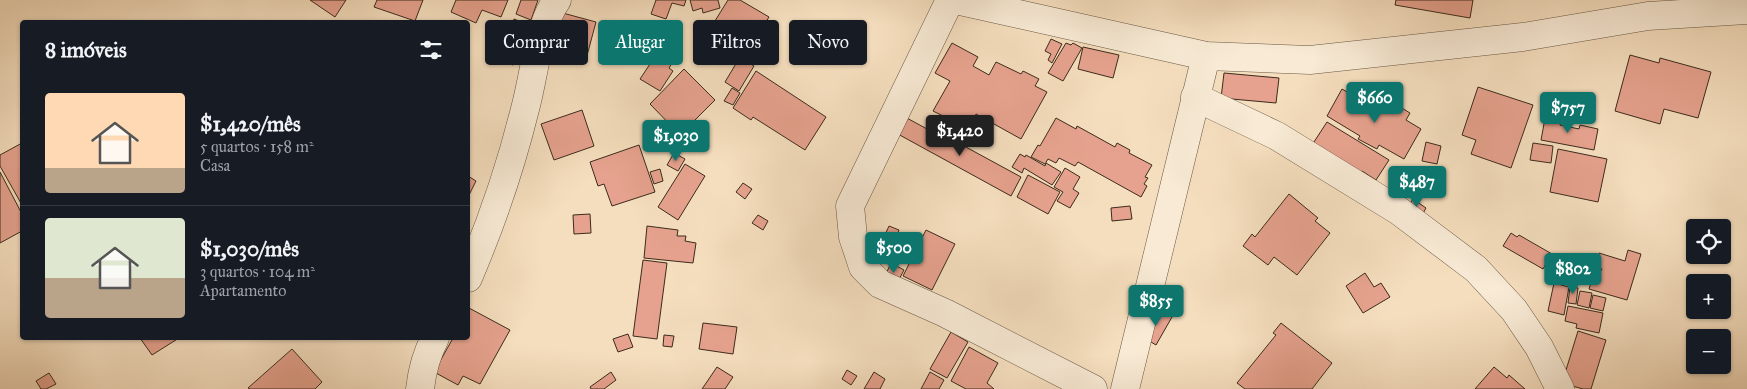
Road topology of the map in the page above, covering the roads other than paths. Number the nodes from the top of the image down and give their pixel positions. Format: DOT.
graph roads {
  1 [pos="557,0"];
  2 [pos="950,0"];
  3 [pos="956,0"];
  4 [pos="1747,10"];
  5 [pos="1206,56"];
  6 [pos="1195,97"];
  7 [pos="470,273"];
  8 [pos="434,340"];
  9 [pos="420,389"];
  10 [pos="1092,389"];
  11 [pos="1125,389"];
  12 [pos="1560,389"];
  1 -- 7 [label="street"];
  2 -- 10 [label="street"];
  3 -- 5 [label="street"];
  4 -- 5 [label="street"];
  5 -- 6 [label="street"];
  6 -- 11 [label="street"];
  6 -- 12 [label="street"];
  8 -- 9 [label="street"];
}
